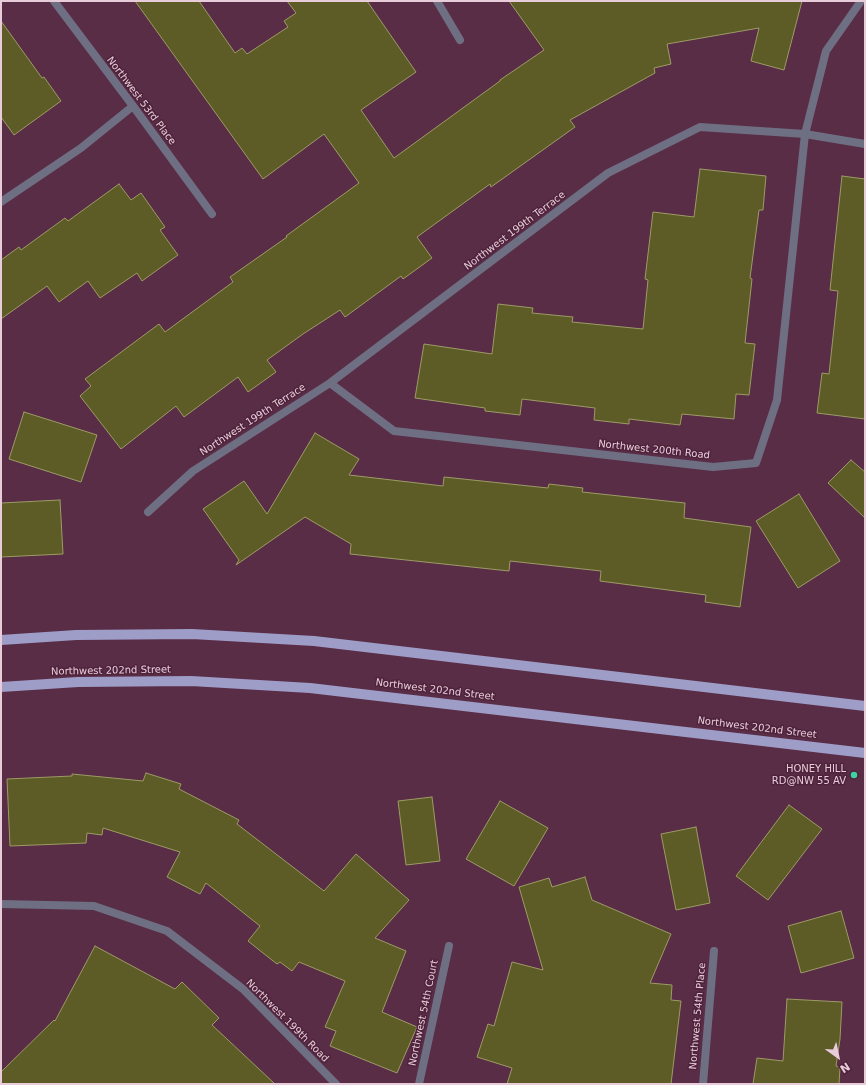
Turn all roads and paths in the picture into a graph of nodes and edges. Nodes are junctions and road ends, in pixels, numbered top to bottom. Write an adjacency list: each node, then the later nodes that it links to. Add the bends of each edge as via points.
1 (54, 1): 5 (street, Northwest 53rd Place)
2 (437, 1): 4 (street)
3 (861, 1): 6 (street, via 826,51)
4 (460, 40)
5 (133, 106): 8 (street, via 81,148); 9 (street, Northwest 53rd Place)
6 (805, 134): 7 (street, Northwest 199th Terrace); 10 (street, Northwest 199th Terrace, via 700,127 608,173); 10 (street, Northwest 200th Road, via 777,400 756,463 713,467 394,431)
7 (865, 144)
8 (1, 202)
9 (212, 214)
10 (330, 383): 11 (street, Northwest 199th Terrace, via 193,471)
11 (148, 512)
12 (1, 640): 14 (main road, via 76,635 192,634 314,641)
13 (1, 687): 15 (main road, Northwest 202nd Street, via 78,682 191,681 310,688)
14 (865, 706)
15 (865, 753)
16 (1, 904): 19 (street, Northwest 199th Road, via 94,906 167,931 243,989)
17 (449, 946): 20 (street, Northwest 54th Court)
18 (714, 950): 21 (street, Northwest 54th Place)
19 (336, 1084)
20 (420, 1084)
21 (703, 1084)

